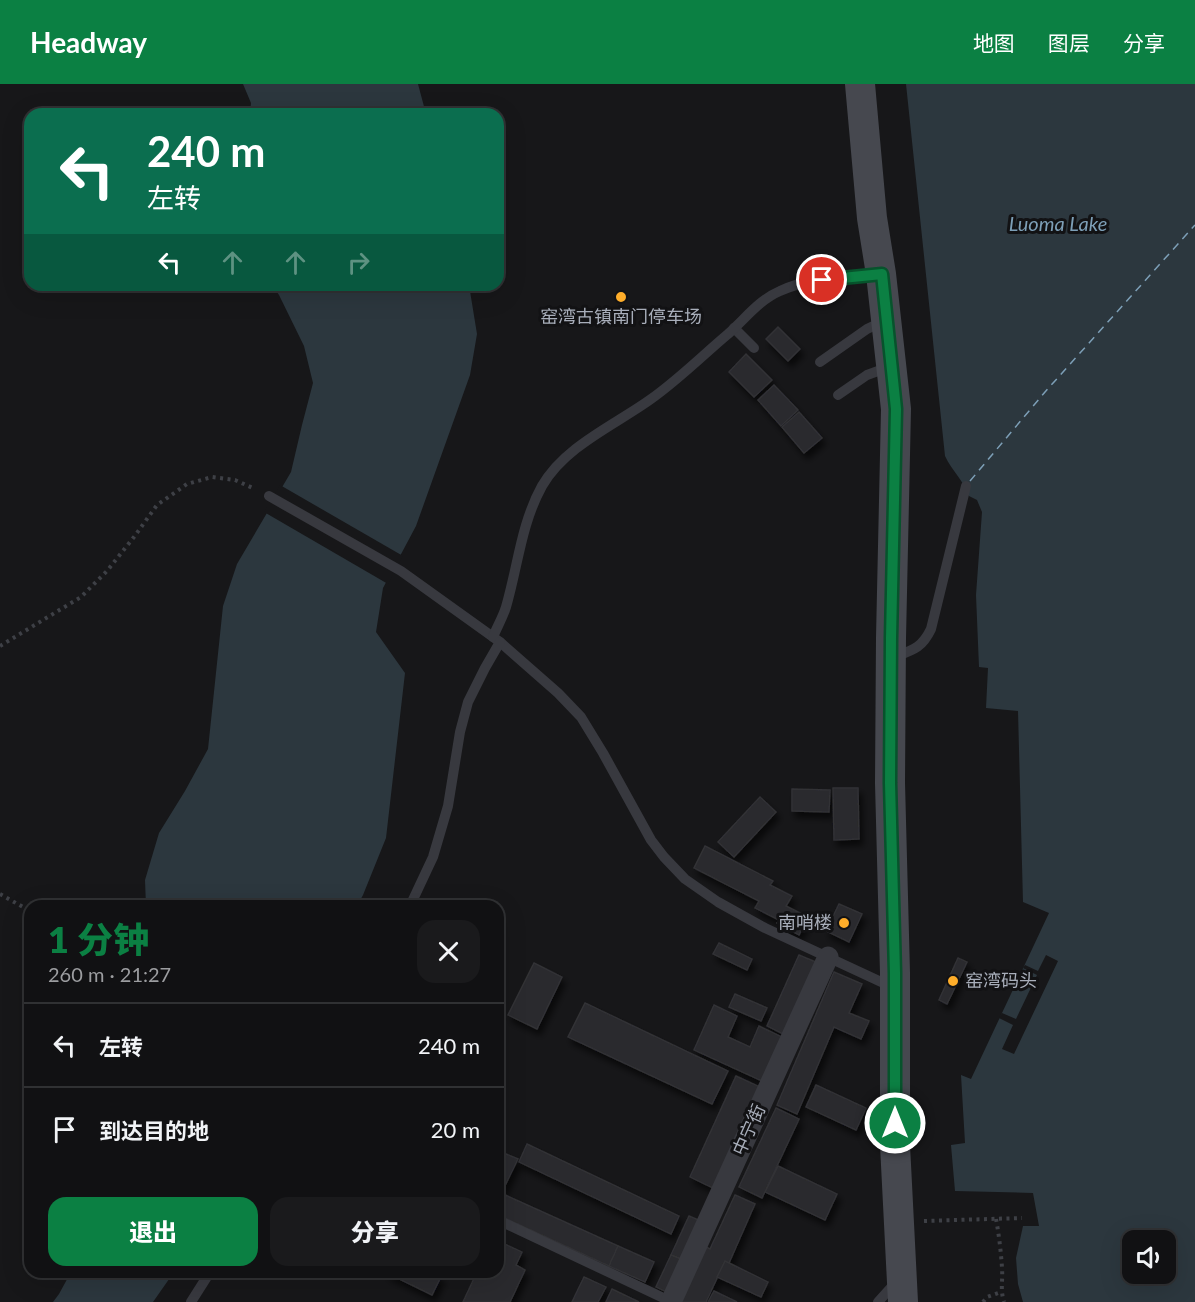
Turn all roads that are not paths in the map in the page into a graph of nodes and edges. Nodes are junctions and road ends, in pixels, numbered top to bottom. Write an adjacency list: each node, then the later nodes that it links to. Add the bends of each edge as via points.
1 (860, 84): 2 (street, via 872,219)
2 (882, 274): 3 (street); 4 (lane, via 792,286 760,303)
3 (887, 319): 6 (lane); 7 (street)
4 (734, 328): 5 (lane); 11 (lane, via 652,398 558,464 531,507)
5 (754, 348)
6 (820, 362)
7 (892, 365): 8 (lane, via 867,375); 12 (street, via 896,409)
8 (838, 395)
9 (966, 486): 12 (lane, via 931,629 916,649)
10 (269, 496): 11 (lane, via 400,571)
11 (497, 639): 13 (lane, via 468,702 445,816 433,857); 14 (lane, via 581,717 651,840 685,879 765,928)
12 (891, 658): 15 (street)
13 (413, 900)
14 (828, 957): 15 (lane); 20 (street, 中宁街)
15 (895, 988): 18 (street, via 895,1145)
16 (504, 1223): 20 (lane)
17 (206, 1278): 19 (lane)
18 (902, 1289): 21 (lane)
19 (191, 1302)
20 (671, 1302)
21 (878, 1302)

